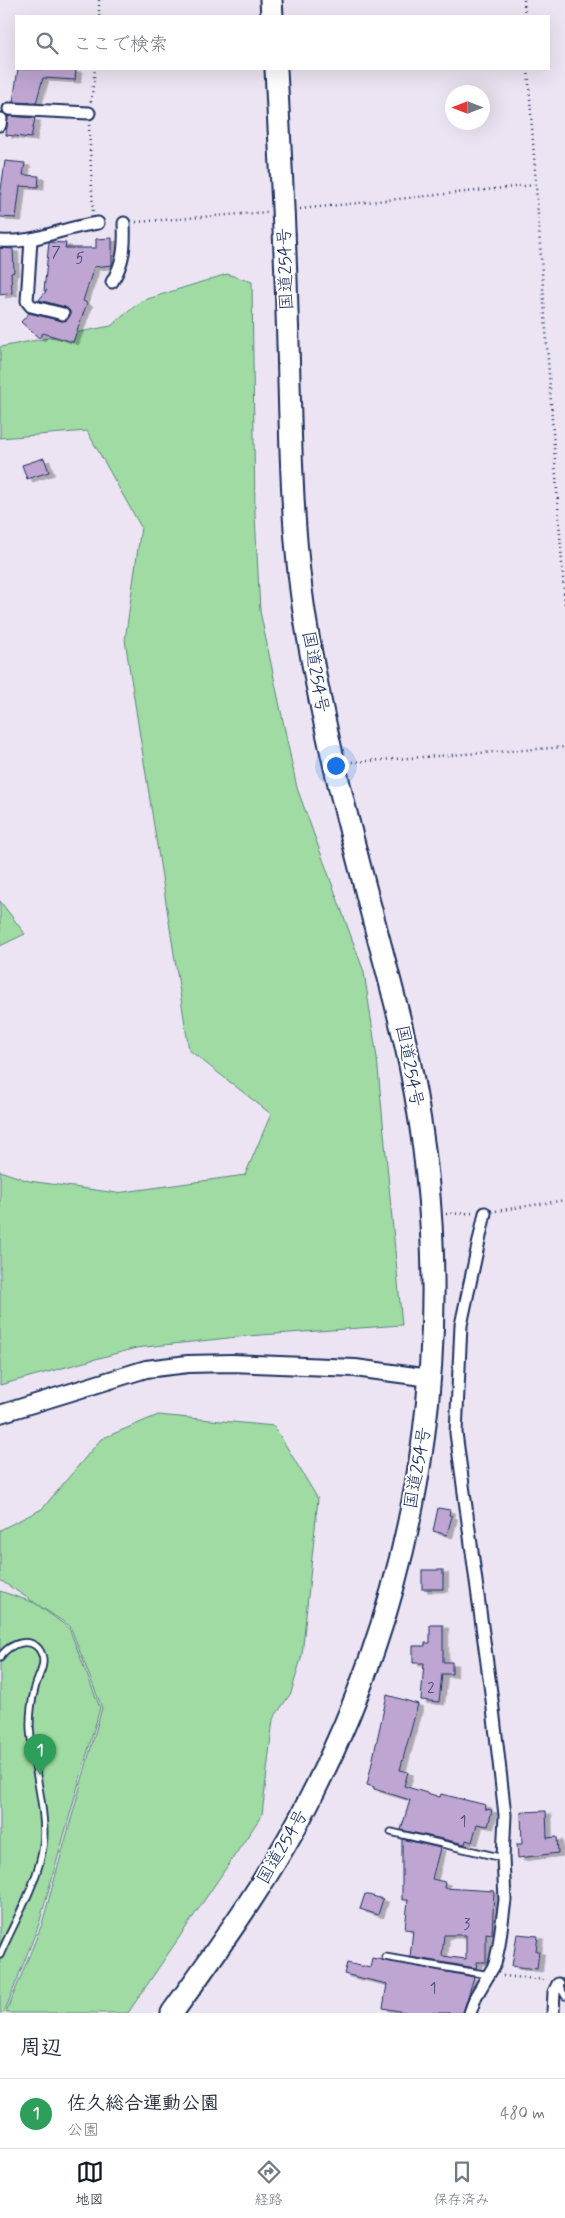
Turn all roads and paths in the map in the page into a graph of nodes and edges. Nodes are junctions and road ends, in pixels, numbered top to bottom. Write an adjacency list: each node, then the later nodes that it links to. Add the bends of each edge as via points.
1 (99, 0): 4 (path)
2 (271, 0): 5 (highway)
3 (524, 0): 6 (path)
4 (99, 15)
5 (272, 15)
6 (525, 15)
7 (95, 70): 11 (path)
8 (276, 70): 13 (highway, 国道254号)
9 (528, 70): 12 (path)
10 (9, 109): 11 (street)
11 (89, 113): 14 (path, via 88,152 93,214)
12 (534, 185): 13 (path); 20 (path)
13 (284, 211): 15 (path); 22 (highway, 国道254号, via 295,528 307,631)
14 (98, 223): 16 (street, via 73,226)
15 (124, 223): 18 (street, via 124,254)
16 (31, 240): 17 (street); 19 (street, via 28,301 31,306)
17 (0, 241)
18 (112, 282)
19 (63, 314)
20 (565, 607)
21 (565, 747): 22 (path)
22 (333, 763): 25 (highway, 国道254号, via 400,1020 422,1132)
23 (565, 1200): 24 (path)
24 (485, 1212): 25 (path); 30 (street, via 461,1325 456,1416 505,1815)
25 (432, 1215): 26 (highway, 国道254号, via 434,1298)
26 (430, 1378): 27 (street, via 355,1368 188,1364 146,1369); 36 (highway, 国道254号, via 420,1466 401,1557 350,1715 314,1791 274,1863)
27 (0, 1414)
28 (0, 1658): 31 (lane, via 3,1651 20,1642 36,1648 42,1655 30,1724 43,1824 43,1845 35,1875)
29 (391, 1832): 30 (lane)
30 (503, 1858): 33 (street, via 503,1917 495,1964)
31 (0, 1955)
32 (385, 1957): 33 (lane)
33 (489, 1975): 34 (path, via 551,1980); 37 (street)
34 (558, 1984): 35 (lane); 38 (street, via 554,1992)
35 (565, 1996)
36 (172, 2013)
37 (470, 2013)
38 (553, 2013)

